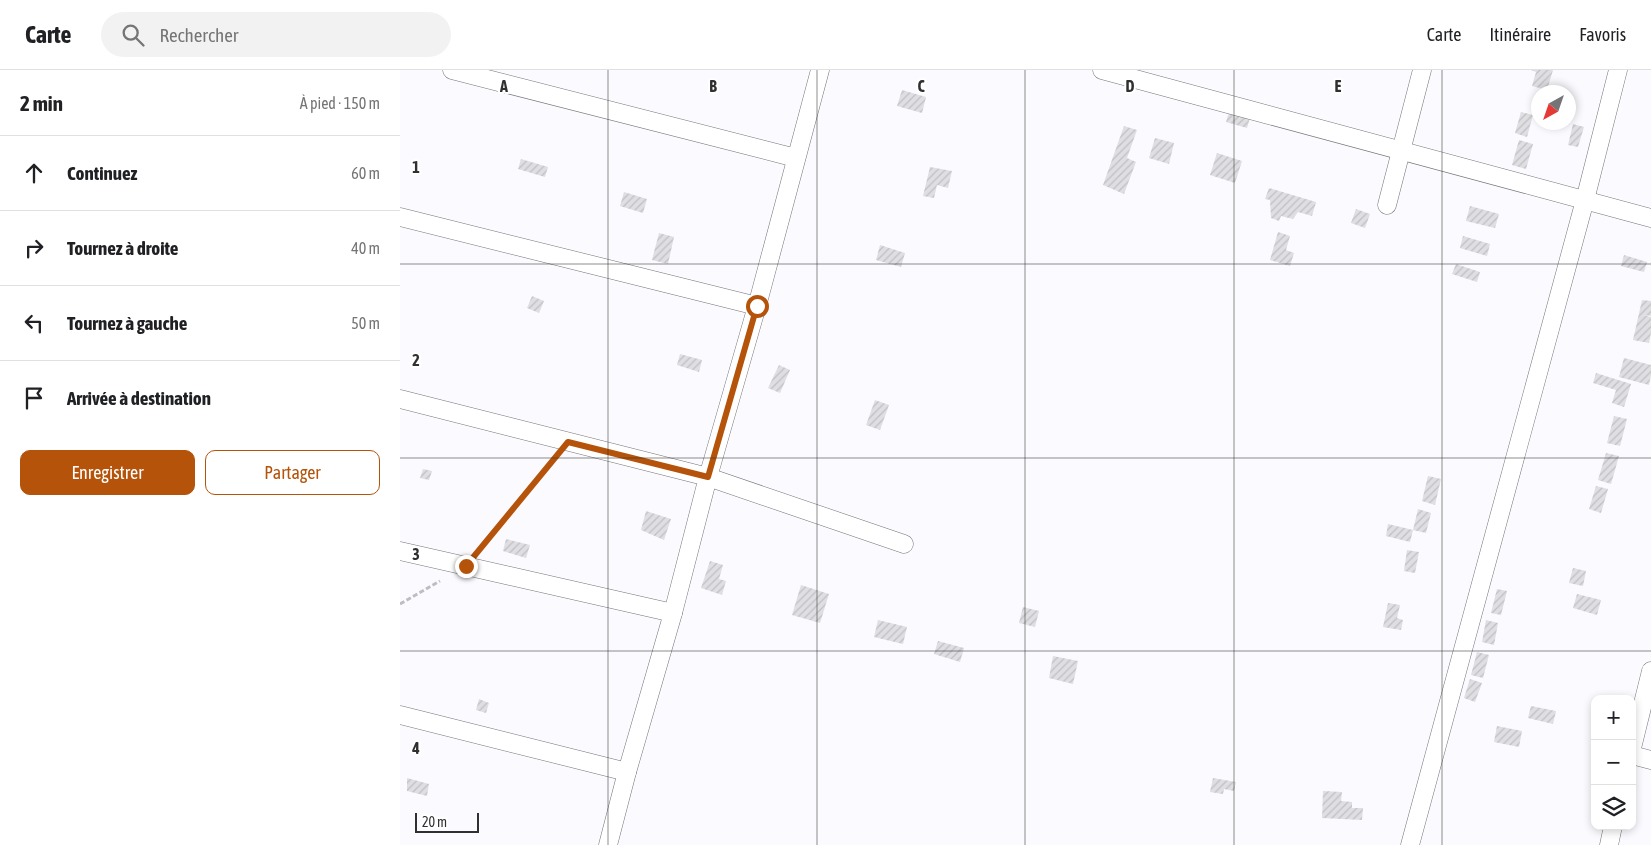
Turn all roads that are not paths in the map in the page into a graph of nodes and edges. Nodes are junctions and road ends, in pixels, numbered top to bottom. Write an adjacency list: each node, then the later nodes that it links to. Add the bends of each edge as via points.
1 (452, 70): 7 (street)
2 (820, 70): 7 (street)
3 (1102, 70): 6 (street)
4 (1422, 70): 6 (street)
5 (1618, 70): 8 (street)
6 (1401, 152): 8 (street); 9 (street)
7 (796, 158): 12 (street)
8 (1585, 200): 11 (street); 26 (street)
9 (1387, 205)
10 (400, 217): 12 (street)
11 (1651, 218)
12 (757, 306): 14 (street)
13 (400, 399): 14 (street)
14 (708, 477): 15 (street); 17 (street)
15 (904, 544)
16 (400, 551): 17 (street)
17 (674, 613): 23 (street)
18 (1651, 671): 20 (street)
19 (400, 715): 23 (street)
20 (1634, 740)
21 (1636, 756): 22 (street)
22 (1651, 760)
23 (627, 772): 25 (street)
24 (1612, 830): 27 (street)
25 (608, 845)
26 (1410, 845)
27 (1609, 845)

